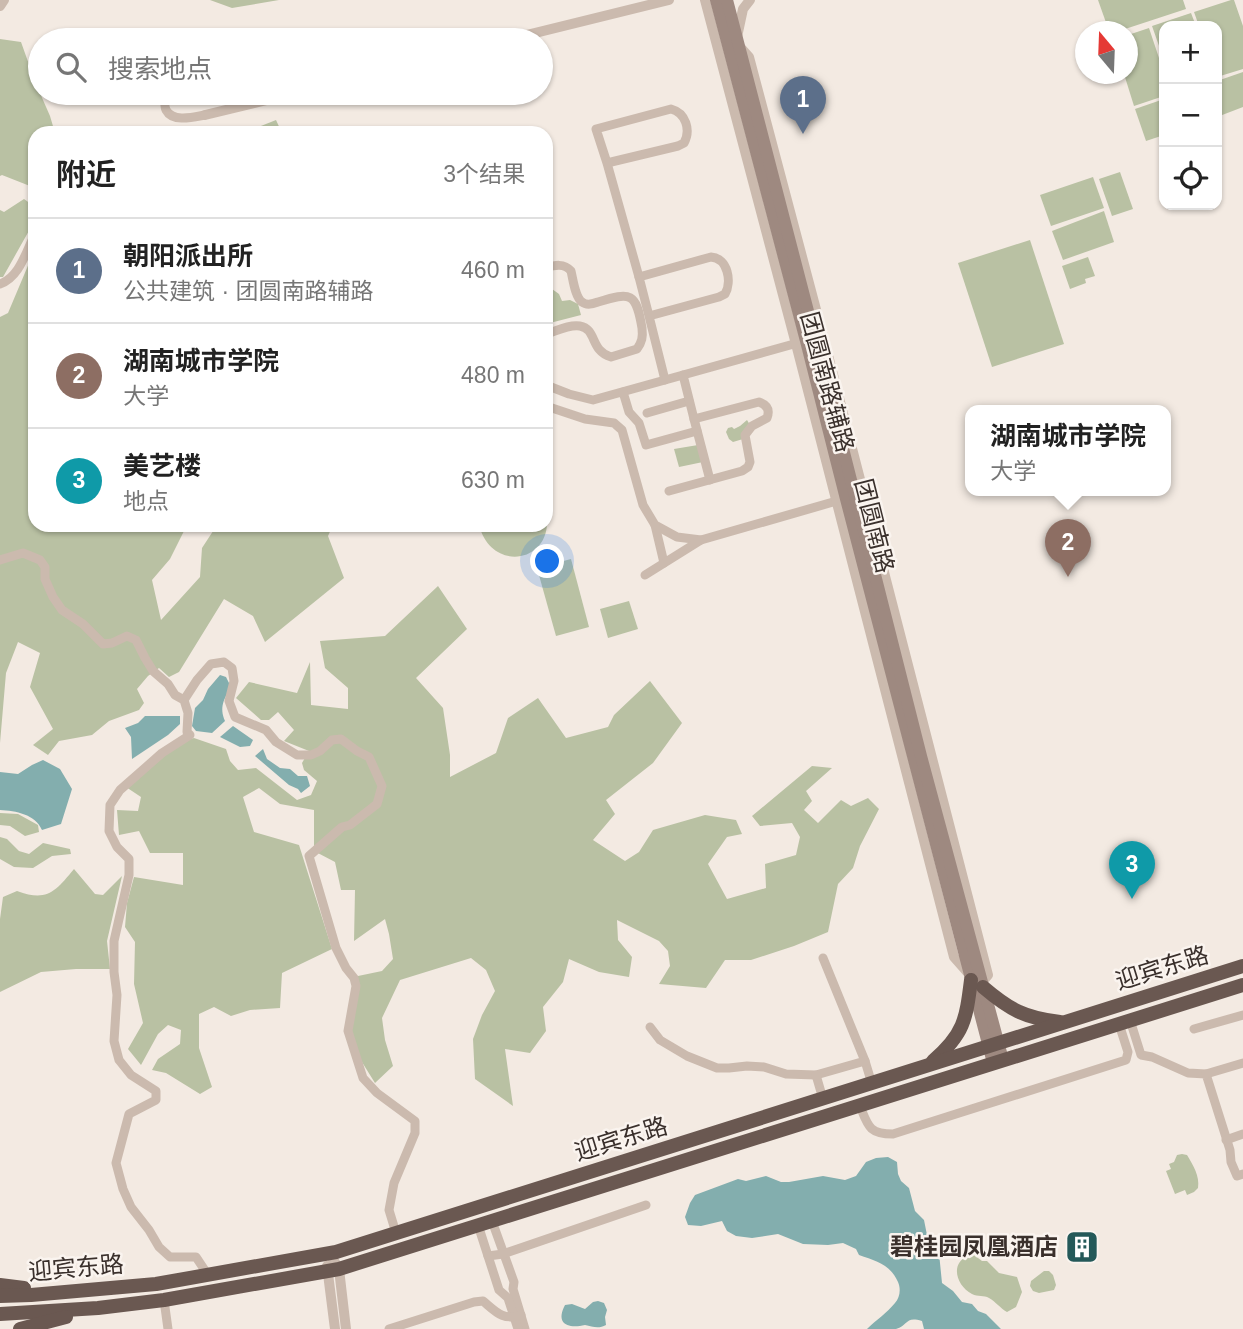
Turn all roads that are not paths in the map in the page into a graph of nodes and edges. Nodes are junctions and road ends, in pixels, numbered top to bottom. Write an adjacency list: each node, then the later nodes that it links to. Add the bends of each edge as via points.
1 (4, 0): 7 (street)
2 (669, 0): 8 (street)
3 (705, 0): 20 (street, 团圆南路辅路)
4 (716, 0): 20 (main road, 团圆南路)
5 (727, 0): 9 (main road, 团圆南路)
6 (750, 0): 9 (street, via 743,9)
7 (0, 6)
8 (553, 29)
9 (737, 42): 41 (main road, 团圆南路)
10 (165, 105): 12 (street, via 171,115 182,119)
11 (246, 105): 12 (street)
12 (205, 115)
13 (607, 163): 13 (street, via 684,143 688,132 683,116 671,109 596,129); 16 (street)
14 (28, 249): 17 (street, via 10,278)
15 (553, 266): 19 (street, via 571,271 584,304 621,295 632,299 642,341 637,349 611,356 600,352 585,328)
16 (639, 277): 18 (street); 18 (street, via 717,257 730,283 719,298)
17 (0, 284)
18 (649, 316): 22 (street)
19 (553, 332)
20 (801, 342): 21 (street); 32 (main road, 团圆南路)
21 (683, 375): 22 (street); 25 (street)
22 (665, 380): 24 (street)
23 (553, 388): 24 (street, via 593,400)
24 (622, 392): 29 (street, via 646,445)
25 (689, 401): 27 (street); 28 (street)
26 (553, 408): 33 (street, via 614,423 622,430 642,505)
27 (647, 413)
28 (694, 419): 29 (street); 30 (street, via 759,401 768,408 767,418 745,435 748,467)
29 (697, 432): 30 (street)
30 (710, 480): 31 (street)
31 (669, 491)
32 (841, 500): 34 (street); 41 (main road, 团圆南路)
33 (655, 525): 34 (street, via 677,537); 36 (street)
34 (701, 540): 36 (street)
35 (0, 559): 38 (street, via 23,553 40,560 62,610 103,644 127,636 136,640 153,671)
36 (664, 563): 37 (street)
37 (646, 575)
38 (184, 700): 63 (street, via 211,664 224,662 232,668 229,701 235,718 266,730 297,755 311,755 341,739 369,757 382,786 377,804 309,856 336,948 356,986 348,1031 363,1078 415,1121 389,1210); 68 (street, via 190,735 162,753 110,804 109,831 129,859 130,875 114,941 114,1041 119,1060 156,1091 156,1100 129,1114 116,1163 131,1207 159,1247 170,1256 196,1257)
39 (823, 958): 49 (street)
40 (1243, 966): 44 (highway, 迎宾东路)
41 (976, 981): 44 (highway, via 1016,1012); 48 (main road, 团圆南路); 52 (highway, via 961,1030)
42 (1243, 985): 45 (highway, 迎宾东路)
43 (1243, 1015): 47 (street)
44 (1065, 1022): 48 (highway, 迎宾东路)
45 (1125, 1022): 50 (highway, 迎宾东路); 53 (street, via 1141,1055 1188,1073); 57 (street, via 1126,1060 1098,1070 893,1134 879,1134 868,1125)
46 (650, 1027): 54 (street, via 660,1040 716,1068 764,1067)
47 (1194, 1029)
48 (993, 1045): 50 (main road, 团圆南路); 52 (highway, 迎宾东路)
49 (865, 1061): 54 (street); 55 (street)
50 (998, 1061): 57 (highway, 迎宾东路)
51 (1243, 1063): 53 (street)
52 (926, 1066): 55 (highway, 迎宾东路)
53 (1206, 1074): 59 (street)
54 (816, 1076): 56 (street)
55 (872, 1084): 56 (highway, 迎宾东路)
56 (823, 1099): 63 (highway, 迎宾东路)
57 (860, 1105): 62 (highway, 迎宾东路)
58 (1243, 1134): 59 (street)
59 (1226, 1140): 60 (street, via 1237,1176)
60 (1243, 1174)
61 (646, 1205): 65 (street)
62 (485, 1223): 65 (street); 66 (street); 67 (highway, 迎宾东路)
63 (396, 1233): 64 (highway, 迎宾东路)
64 (329, 1253): 67 (street); 68 (highway, 迎宾东路)
65 (502, 1254): 66 (street); 75 (street)
66 (489, 1260): 75 (street, via 498,1269)
67 (333, 1270): 72 (highway, 迎宾东路); 78 (street); 79 (street)
68 (208, 1275): 70 (highway, 迎宾东路)
69 (0, 1285): 70 (highway)
70 (71, 1292): 71 (highway, 迎宾东路)
71 (0, 1296)
72 (164, 1300): 73 (highway, 迎宾东路); 77 (street)
73 (98, 1308): 74 (highway, 迎宾东路); 76 (highway)
74 (0, 1314)
75 (518, 1316): 80 (street, via 498,1315 484,1301 474,1302); 81 (street); 82 (street)
76 (20, 1329)
77 (168, 1329)
78 (335, 1329)
79 (346, 1329)
80 (389, 1329)
81 (518, 1329)
82 (525, 1329)

